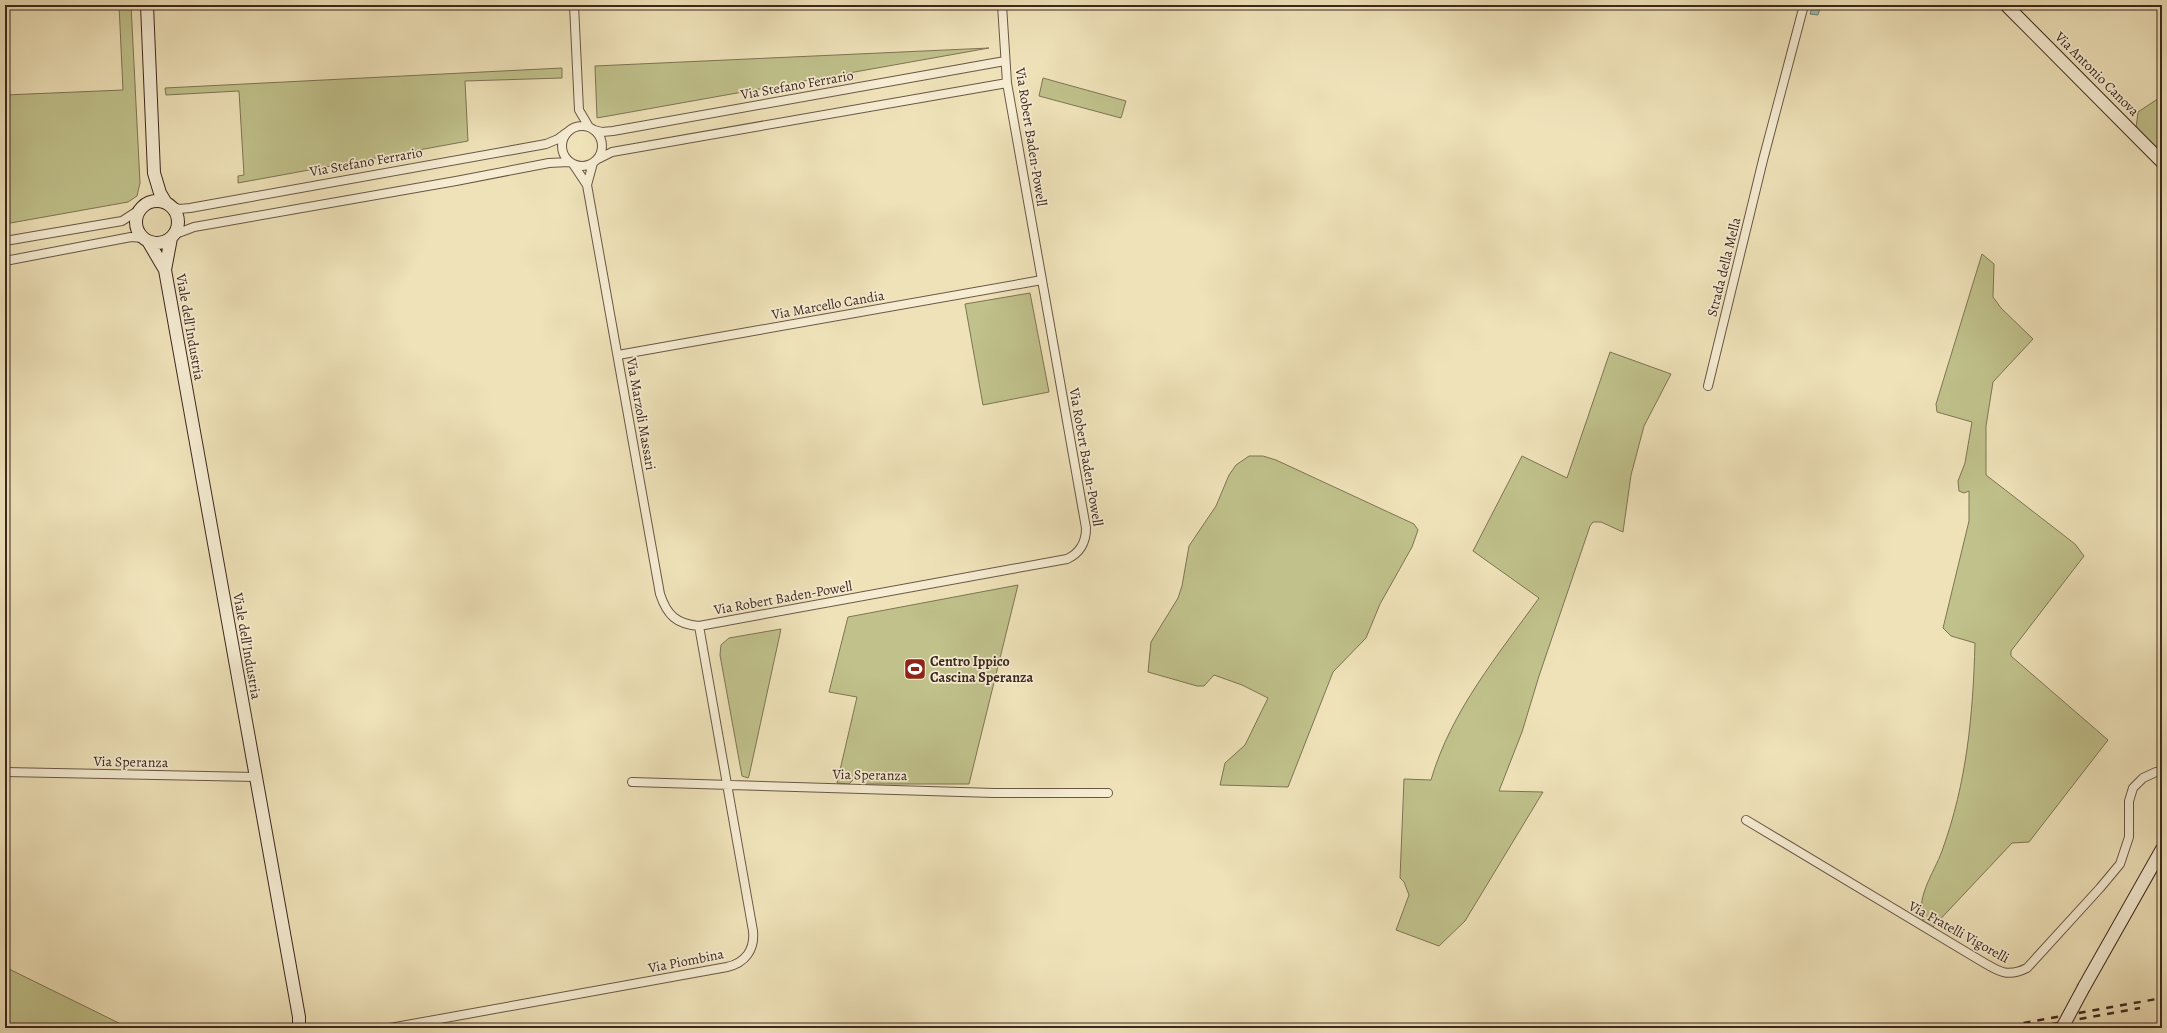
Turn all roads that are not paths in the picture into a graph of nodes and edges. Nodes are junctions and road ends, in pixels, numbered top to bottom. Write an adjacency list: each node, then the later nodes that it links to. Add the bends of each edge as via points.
1 (147, 5): 14 (street)
2 (574, 5): 8 (street)
3 (1002, 5): 6 (street, Via Robert Baden-Powell)
4 (1804, 5): 25 (street, Strada della Mella)
5 (2008, 6): 12 (street, Via Antonio Canova)
6 (1005, 61): 7 (street, Via Robert Baden-Powell); 9 (street, Via Stefano Ferrario, via 613,132)
7 (1007, 83): 11 (street, via 612,152); 23 (street, Via Robert Baden-Powell)
8 (579, 110): 9 (street); 10 (street)
9 (592, 129): 10 (street, via 576,126); 11 (street, via 599,135 602,147)
10 (568, 131): 13 (street, via 562,139 562,152); 16 (street, Via Stefano Ferrario, via 546,144 190,208 176,208)
11 (596, 161): 13 (street, via 581,166); 15 (street, Via Marzoli Massari)
12 (2162, 162)
13 (571, 163): 15 (street, Via Marzoli Massari); 18 (street, via 548,163 194,226)
14 (154, 173): 16 (street, via 160,193); 17 (street, via 150,193)
15 (587, 185): 24 (street, Via Marzoli Massari)
16 (168, 204): 17 (street, via 156,201); 18 (street, via 174,210 178,222)
17 (141, 208): 19 (street, via 137,216 137,228); 20 (street, via 122,220)
18 (172, 236): 19 (street, via 160,243); 22 (street)
19 (145, 239): 21 (street, via 131,237); 22 (street)
20 (5, 241)
21 (5, 261)
22 (165, 270): 29 (street, Viale dell'Industria)
23 (1042, 280): 24 (street, Via Marcello Candia); 26 (street, Via Robert Baden-Powell, via 1086,528 1085,540 1076,553 1068,559 1055,562)
24 (618, 355): 26 (street, Via Marzoli Massari, via 660,594 669,614 676,620 683,624)
25 (1708, 386)
26 (699, 626): 31 (street, Via Piombina)
27 (5, 772): 29 (street, Via Speranza)
28 (2162, 772): 33 (street, Via Fratelli Vigorelli, via 2143,778 2133,788 2129,801 2129,837 2120,864 2027,968 2018,973 2008,974 1981,961)
29 (256, 777): 35 (street, Viale dell'Industria)
30 (632, 782): 31 (street, Via Speranza)
31 (727, 786): 32 (street, Via Speranza, via 994,793); 36 (street, Via Piombina, via 754,938 751,950 741,962 727,967)
32 (1108, 793)
33 (1746, 820)
34 (2162, 849): 37 (street, bridge)
35 (299, 1028)
36 (390, 1028)
37 (2062, 1028)

